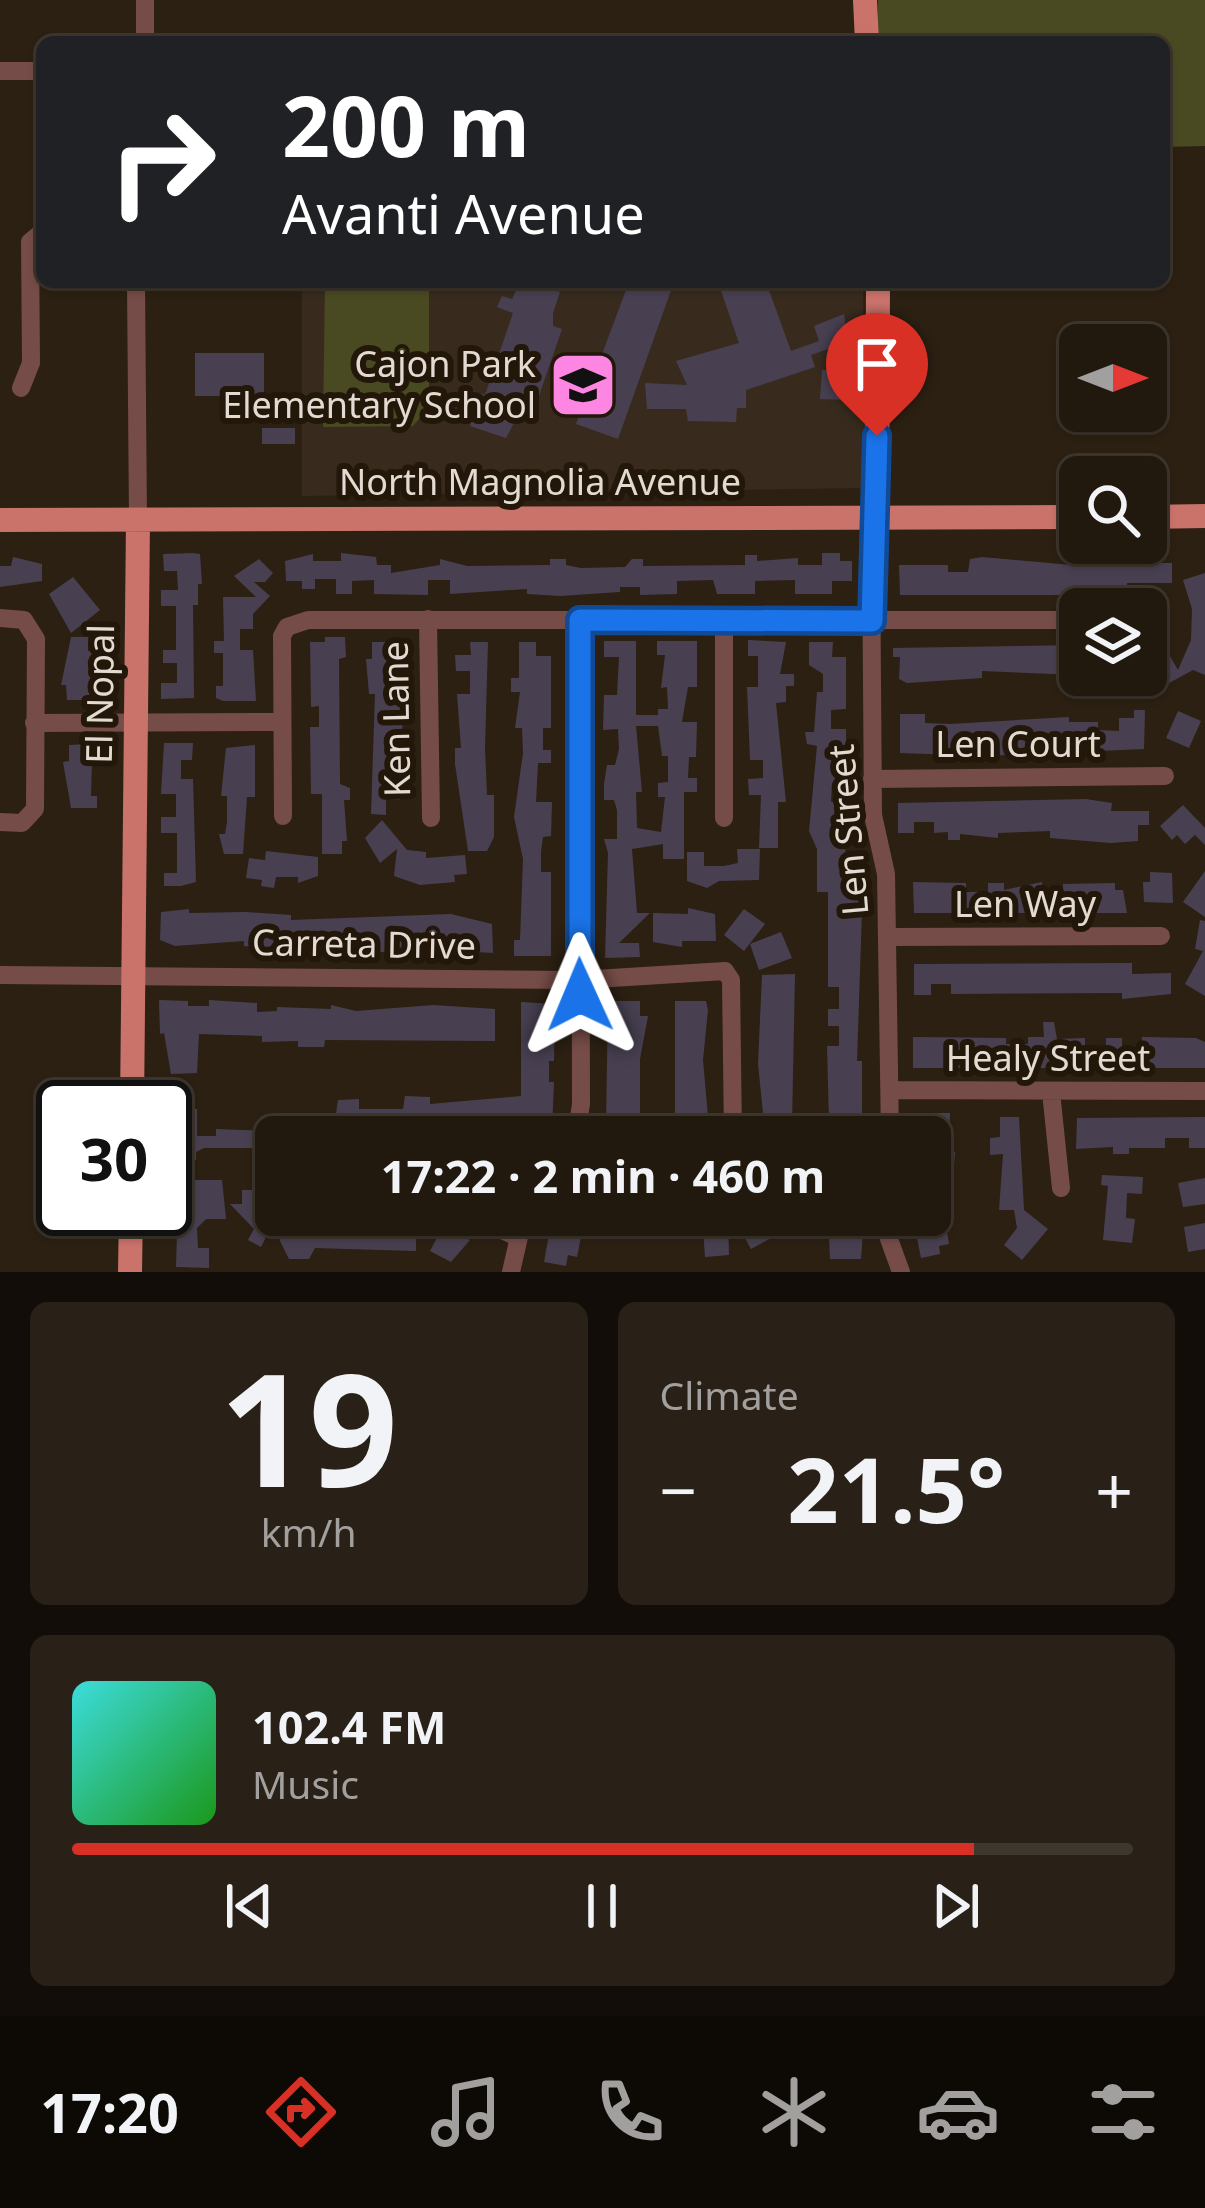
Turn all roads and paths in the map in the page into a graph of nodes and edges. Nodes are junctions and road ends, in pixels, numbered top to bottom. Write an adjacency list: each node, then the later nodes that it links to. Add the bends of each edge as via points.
1 (145, 0): 3 (street)
2 (865, 0): 4 (main road)
3 (145, 36)
4 (867, 36)
5 (0, 71): 6 (street)
6 (36, 71)
7 (36, 237): 10 (street, via 31,363)
8 (136, 288): 16 (street, El Nopal)
9 (878, 288): 13 (main road)
10 (21, 388)
11 (1205, 516): 12 (main road)
12 (1167, 517)
13 (877, 518): 14 (main road, North Magnolia Avenue); 16 (main road, North Magnolia Avenue); 22 (street, Len Street)
14 (1059, 518)
15 (0, 520): 16 (main road, North Magnolia Avenue)
16 (138, 520): 25 (main road, El Nopal)
17 (0, 618): 24 (street, via 24,620 35,633)
18 (428, 620): 19 (street); 23 (street, via 287,627); 29 (street, Ken Lane)
19 (580, 620): 20 (street); 36 (street)
20 (724, 620): 22 (street); 30 (street)
21 (1059, 620): 22 (street)
22 (872, 621): 27 (street, Len Street)
23 (281, 722): 25 (street); 28 (street)
24 (34, 723): 25 (street); 31 (street, via 35,809 22,823)
25 (136, 723): 35 (main road, El Nopal)
26 (1165, 776): 27 (street, Len Court)
27 (872, 778): 33 (street, Len Street)
28 (283, 816)
29 (431, 818)
30 (724, 818)
31 (0, 822)
32 (1161, 936): 33 (street, Len Way)
33 (889, 937): 38 (street, Len Street)
34 (0, 975): 35 (street, Carreta Drive)
35 (134, 975): 36 (street, Carreta Drive); 37 (main road, El Nopal)
36 (579, 980): 41 (street); 42 (street, Carreta Drive, via 724,971 731,980)
37 (132, 1080)
38 (890, 1090): 40 (street, Healy Street); 43 (street, Len Street)
39 (1205, 1091): 40 (street, Healy Street)
40 (1051, 1092): 44 (street)
41 (579, 1116)
42 (733, 1116)
43 (890, 1116)
44 (1060, 1187)
45 (131, 1236): 48 (main road)
46 (515, 1236): 49 (street)
47 (889, 1236): 50 (street)
48 (130, 1272)
49 (511, 1272)
50 (901, 1272)

